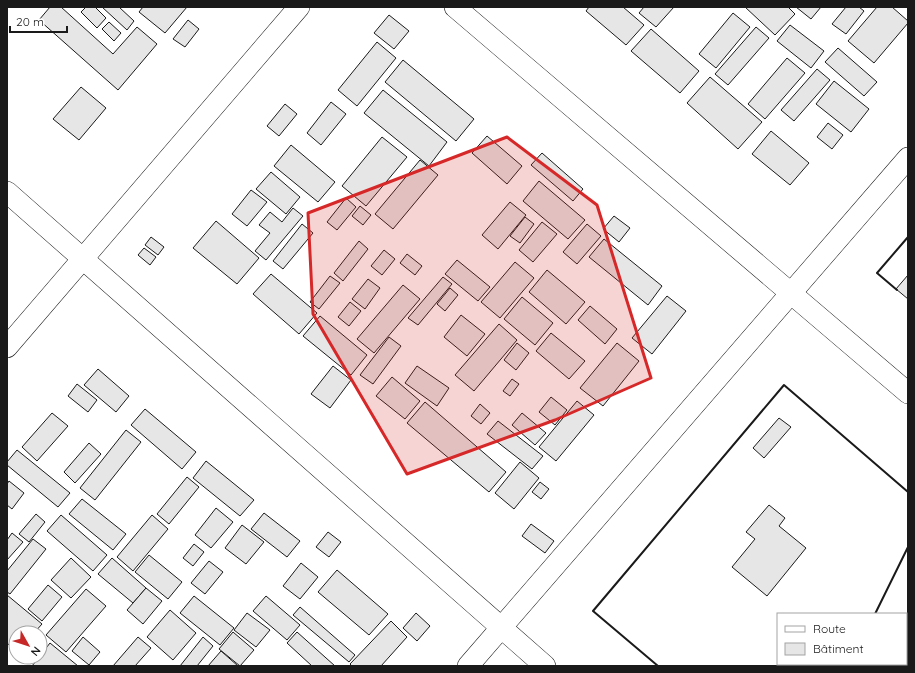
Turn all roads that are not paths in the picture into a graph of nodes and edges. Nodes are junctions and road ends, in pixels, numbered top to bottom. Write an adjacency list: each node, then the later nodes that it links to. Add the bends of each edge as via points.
1 (299, 7): 5 (street)
2 (455, 7): 6 (street)
3 (908, 158): 6 (street)
4 (7, 192): 5 (street)
5 (83, 259): 7 (street); 9 (street)
6 (791, 293): 8 (street); 9 (street)
7 (7, 347)
8 (908, 393)
9 (502, 627): 10 (street); 11 (street)
10 (468, 666)
11 (546, 666)

